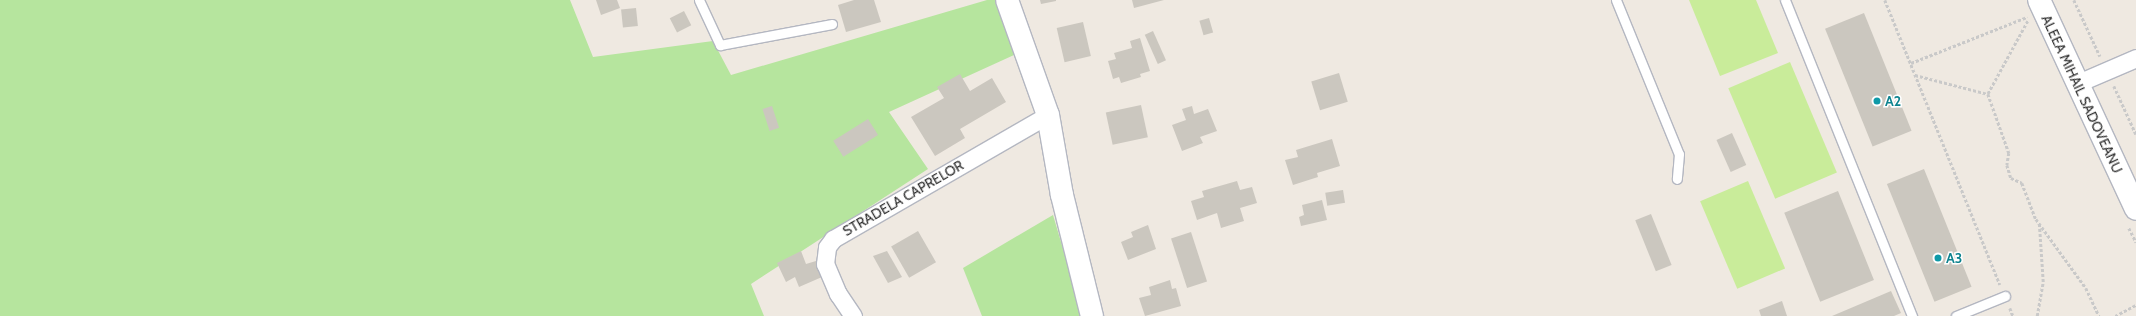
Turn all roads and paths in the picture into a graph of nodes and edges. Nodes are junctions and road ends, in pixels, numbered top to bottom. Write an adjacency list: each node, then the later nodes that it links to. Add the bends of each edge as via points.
1 (699, 0): 7 (lane, via 720,45)
2 (1007, 0): 13 (street)
3 (1616, 0): 14 (lane, via 1679,154)
4 (1785, 0): 21 (lane)
5 (1885, 0): 9 (path)
6 (2038, 0): 11 (street, ALEEA MIHAIL SADOVEANU)
7 (832, 24)
8 (2136, 58): 11 (street)
9 (1911, 63): 10 (path); 12 (path, via 2031,16)
10 (1915, 75): 12 (path); 17 (path)
11 (2078, 83): 15 (street, ALEEA MIHAIL SADOVEANU)
12 (1988, 94): 16 (path, via 2009,153 2007,165 2011,178 2022,183)
13 (1048, 115): 19 (street, STRADELA CAPRELOR, via 833,239 827,247 825,264 838,294); 20 (street, via 1062,195)
14 (1677, 179)
15 (2136, 209)
16 (2039, 222): 24 (path, via 2042,282); 25 (path, via 2086,288)
17 (2005, 296): 22 (lane); 23 (path)
18 (2136, 305): 26 (path)
19 (853, 316)
20 (1092, 316)
21 (1912, 316)
22 (1956, 316)
23 (2013, 316)
24 (2038, 316)
25 (2099, 316)
26 (2115, 316)

